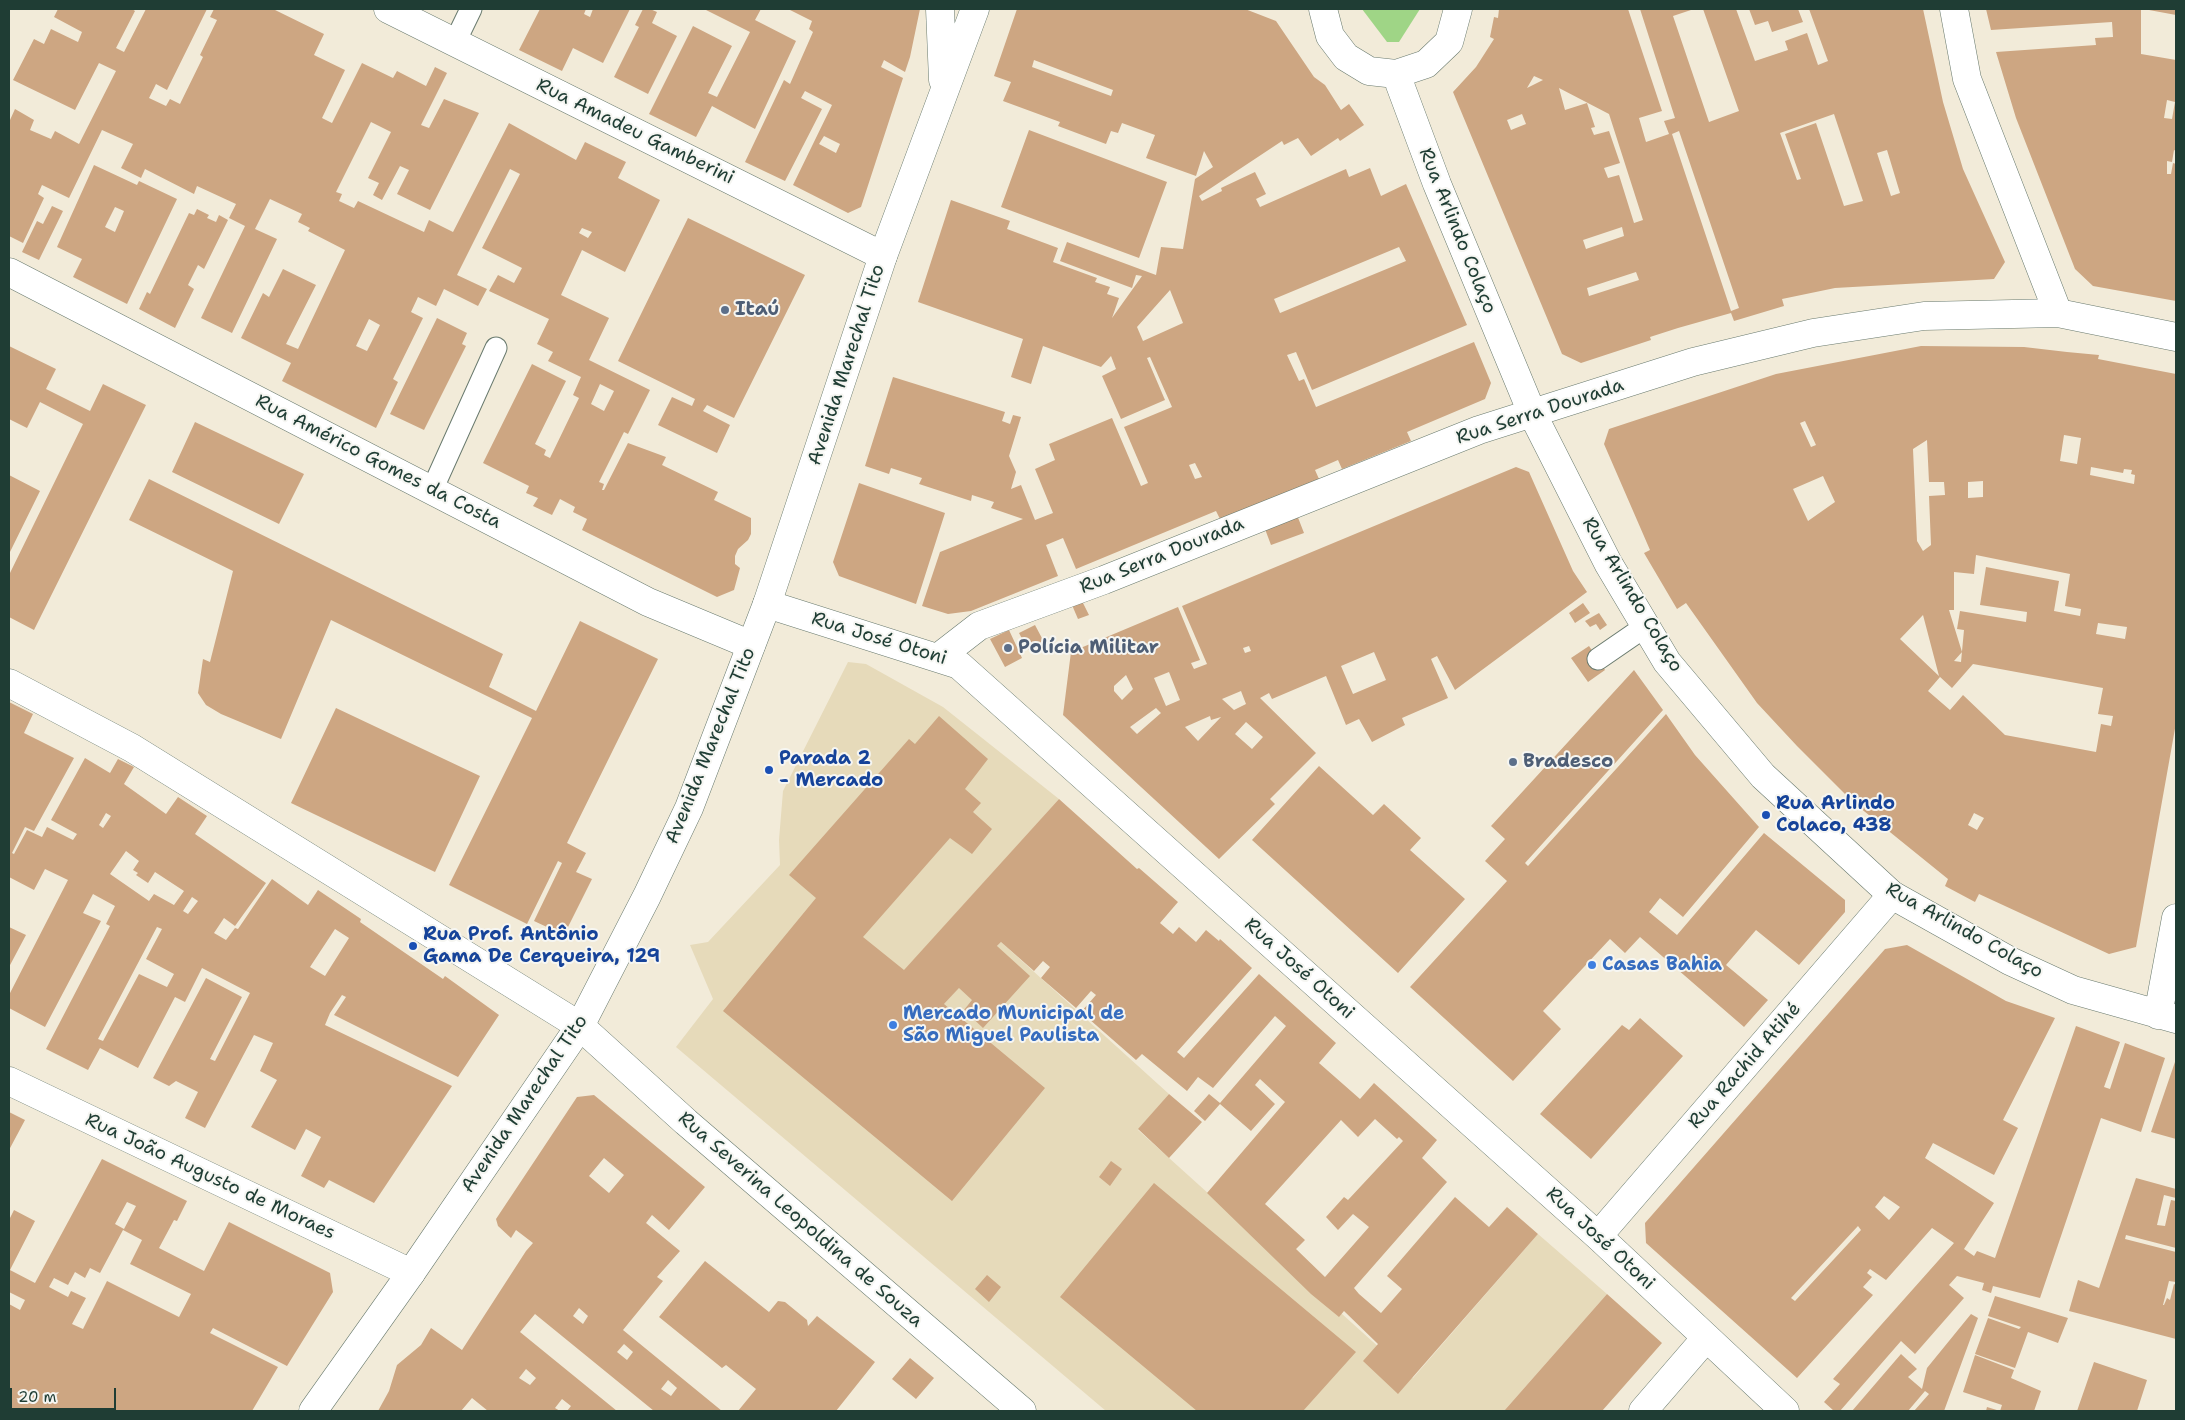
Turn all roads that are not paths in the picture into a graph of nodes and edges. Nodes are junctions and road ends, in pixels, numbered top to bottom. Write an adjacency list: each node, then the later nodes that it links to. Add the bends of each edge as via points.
1 (388, 9): 8 (street, Rua Amadeu Gamberini)
2 (471, 9): 8 (lane)
3 (940, 9): 10 (street, Avenida Marechal Tito)
4 (974, 9): 10 (street)
5 (1323, 9): 9 (street, via 1330,36 1346,57 1369,71)
6 (1458, 9): 9 (street, via 1449,42 1426,64)
7 (1954, 9): 13 (street, via 1967,79)
8 (455, 42): 11 (street, Rua Amadeu Gamberini)
9 (1396, 74): 16 (street, Rua Arlindo Colaço, via 1437,184)
10 (944, 93): 11 (street, Avenida Marechal Tito)
11 (883, 256): 18 (street, Avenida Marechal Tito)
12 (9, 272): 17 (street, Rua Américo Gomes da Costa)
13 (2058, 313): 14 (street, Rua Serra Dourada); 16 (street, Rua Serra Dourada, via 1924,316 1813,333 1693,362)
14 (2176, 337)
15 (496, 348): 17 (lane)
16 (1532, 413): 19 (street, Rua Arlindo Colaço, via 1608,563); 21 (street, Rua Serra Dourada, via 1479,430 1104,580 979,626)
17 (432, 490): 20 (street, Rua Américo Gomes da Costa, via 648,602)
18 (768, 604): 20 (street, Avenida Marechal Tito); 21 (street, Rua José Otoni)
19 (1646, 626): 22 (lane); 24 (street, Rua Arlindo Colaço, via 1667,662 1763,776)
20 (751, 644): 27 (street, Avenida Marechal Tito, via 690,808)
21 (939, 657): 29 (street, Rua José Otoni, via 959,664)
22 (1598, 659)
23 (9, 684): 27 (street, Rua Severina Leopoldina de Souza, via 132,748)
24 (1892, 895): 26 (street, Rua Arlindo Colaço, via 2010,961 2064,986); 29 (street, Rua Rachid Atihé)
25 (2176, 918): 26 (street)
26 (2167, 1017)
27 (580, 1026): 30 (street, Avenida Marechal Tito); 33 (street, Rua Severina Leopoldina de Souza, via 686,1122)
28 (9, 1081): 30 (street, Rua João Augusto de Moraes)
29 (1598, 1236): 31 (street, Rua José Otoni)
30 (411, 1273): 32 (street, Avenida Marechal Tito)
31 (1706, 1338): 34 (street); 35 (street, Rua José Otoni)
32 (313, 1411)
33 (1022, 1411)
34 (1643, 1411)
35 (1785, 1411)

